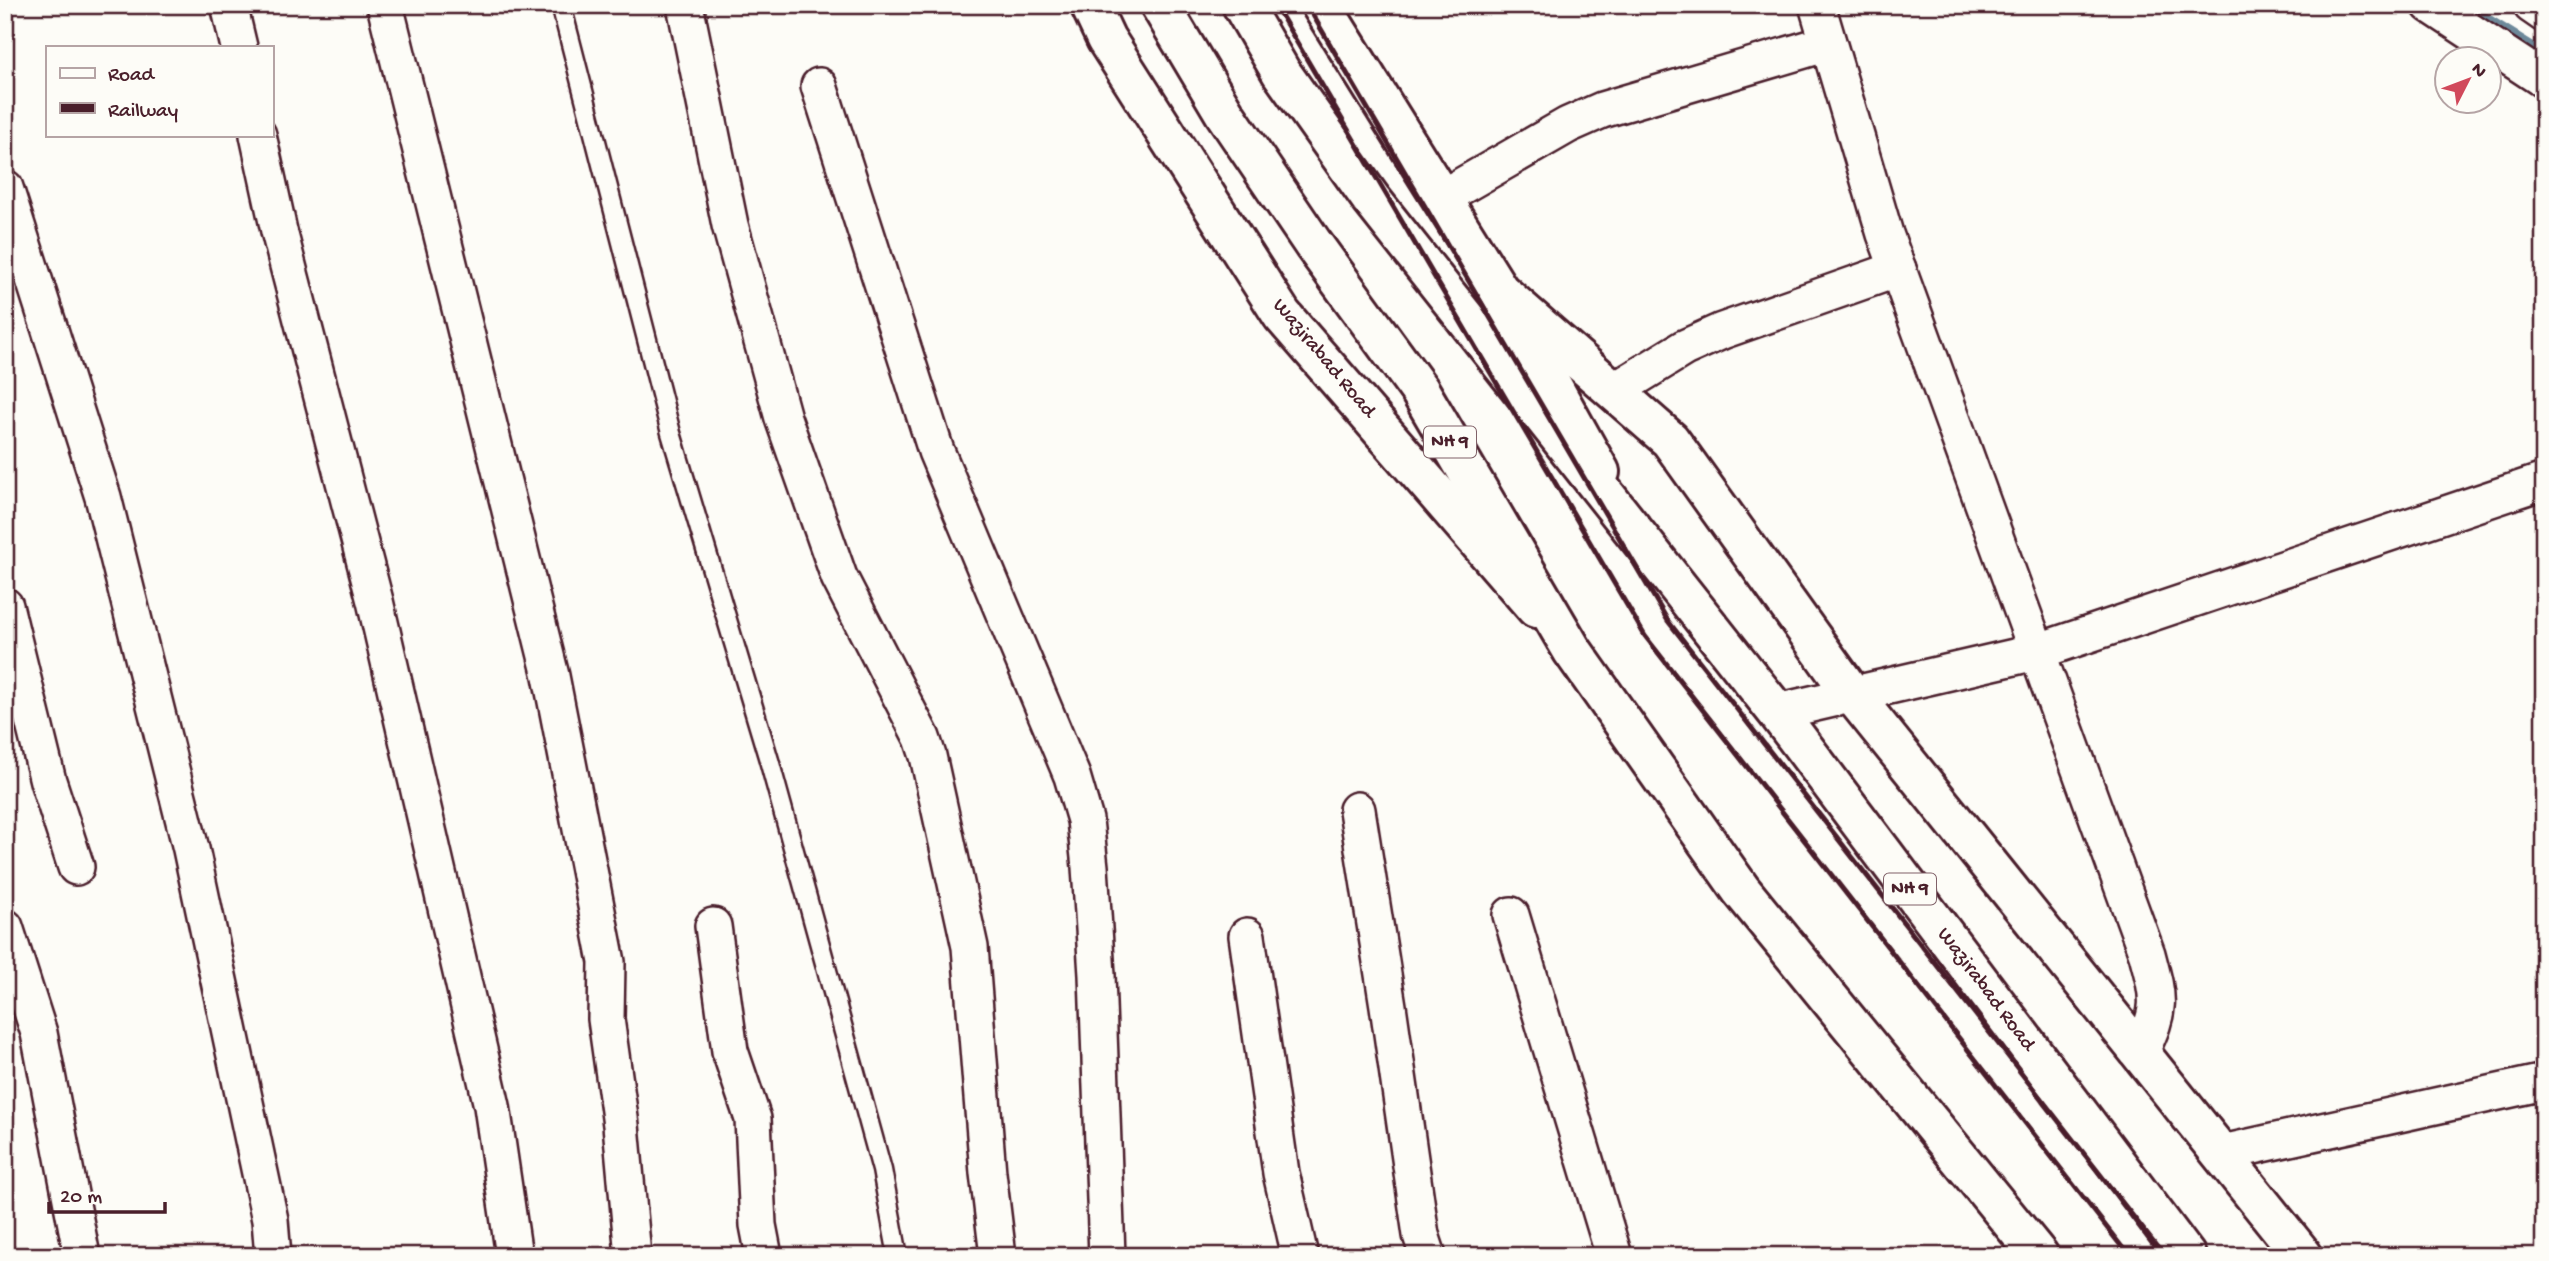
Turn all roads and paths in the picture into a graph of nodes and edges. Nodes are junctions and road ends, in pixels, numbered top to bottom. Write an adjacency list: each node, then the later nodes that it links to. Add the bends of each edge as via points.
1 (229, 5): 14 (street)
2 (385, 5): 42 (street, via 551,676 605,949 606,1019)
3 (561, 5): 44 (lane, via 671,433 769,760 882,1170)
4 (685, 5): 45 (street, via 730,225 783,418 839,578 928,756 970,947)
5 (1090, 5): 26 (main road, Wazirabad Road, via 1106,39 1282,315)
6 (1160, 5): 26 (main road, Wazirabad Road / NH 9, via 1225,114 1420,391)
7 (1242, 5): 24 (main road, Wazirabad Road / NH 9, via 1281,72 1371,199)
8 (1321, 5): 19 (main road, Wazirabad Road)
9 (1817, 5): 13 (street)
10 (2430, 5): 15 (street)
11 (2531, 5): 12 (street)
12 (2544, 14)
13 (1828, 43): 19 (street, via 1602,110); 20 (street)
14 (239, 46)
15 (2544, 80)
16 (819, 86): 46 (street, via 936,451 1072,776 1086,820 1097,975)
17 (258, 136): 41 (street, via 375,601 492,1106)
18 (5, 188): 40 (street, via 110,524 191,849)
19 (1441, 198): 21 (main road, Wazirabad Road)
20 (1898, 269): 22 (street, via 1722,331 1684,348); 27 (street)
21 (1500, 292): 22 (main road); 24 (main road, Wazirabad Road)
22 (1614, 391): 28 (main road, via 1670,440)
23 (2544, 481): 27 (street)
24 (1630, 525): 29 (main road, Wazirabad Road / NH 9)
25 (5, 606): 31 (street, via 48,781)
26 (1572, 650): 50 (main road, Wazirabad Road / NH 9, via 1741,890)
27 (2036, 652): 28 (street); 36 (street, via 2153,975 2158,1009)
28 (1852, 694): 29 (street); 36 (main road)
29 (1777, 712): 51 (main road, Wazirabad Road / NH 9)
30 (1357, 810): 48 (street, via 1421,1236)
31 (76, 867)
32 (1511, 915): 49 (street)
33 (713, 926): 43 (street, via 730,1051 752,1119)
34 (5, 928): 39 (street, via 39,1033)
35 (1247, 936): 47 (street, via 1281,1174)
36 (2141, 1051): 38 (main road)
37 (2544, 1082): 38 (street)
38 (2222, 1153): 52 (main road)
39 (82, 1256)
40 (274, 1256)
41 (514, 1256)
42 (632, 1256)
43 (764, 1256)
44 (898, 1256)
45 (998, 1256)
46 (1107, 1256)
47 (1300, 1256)
48 (1428, 1256)
49 (1614, 1256)
50 (2039, 1256)
51 (2186, 1256)
52 (2303, 1256)

